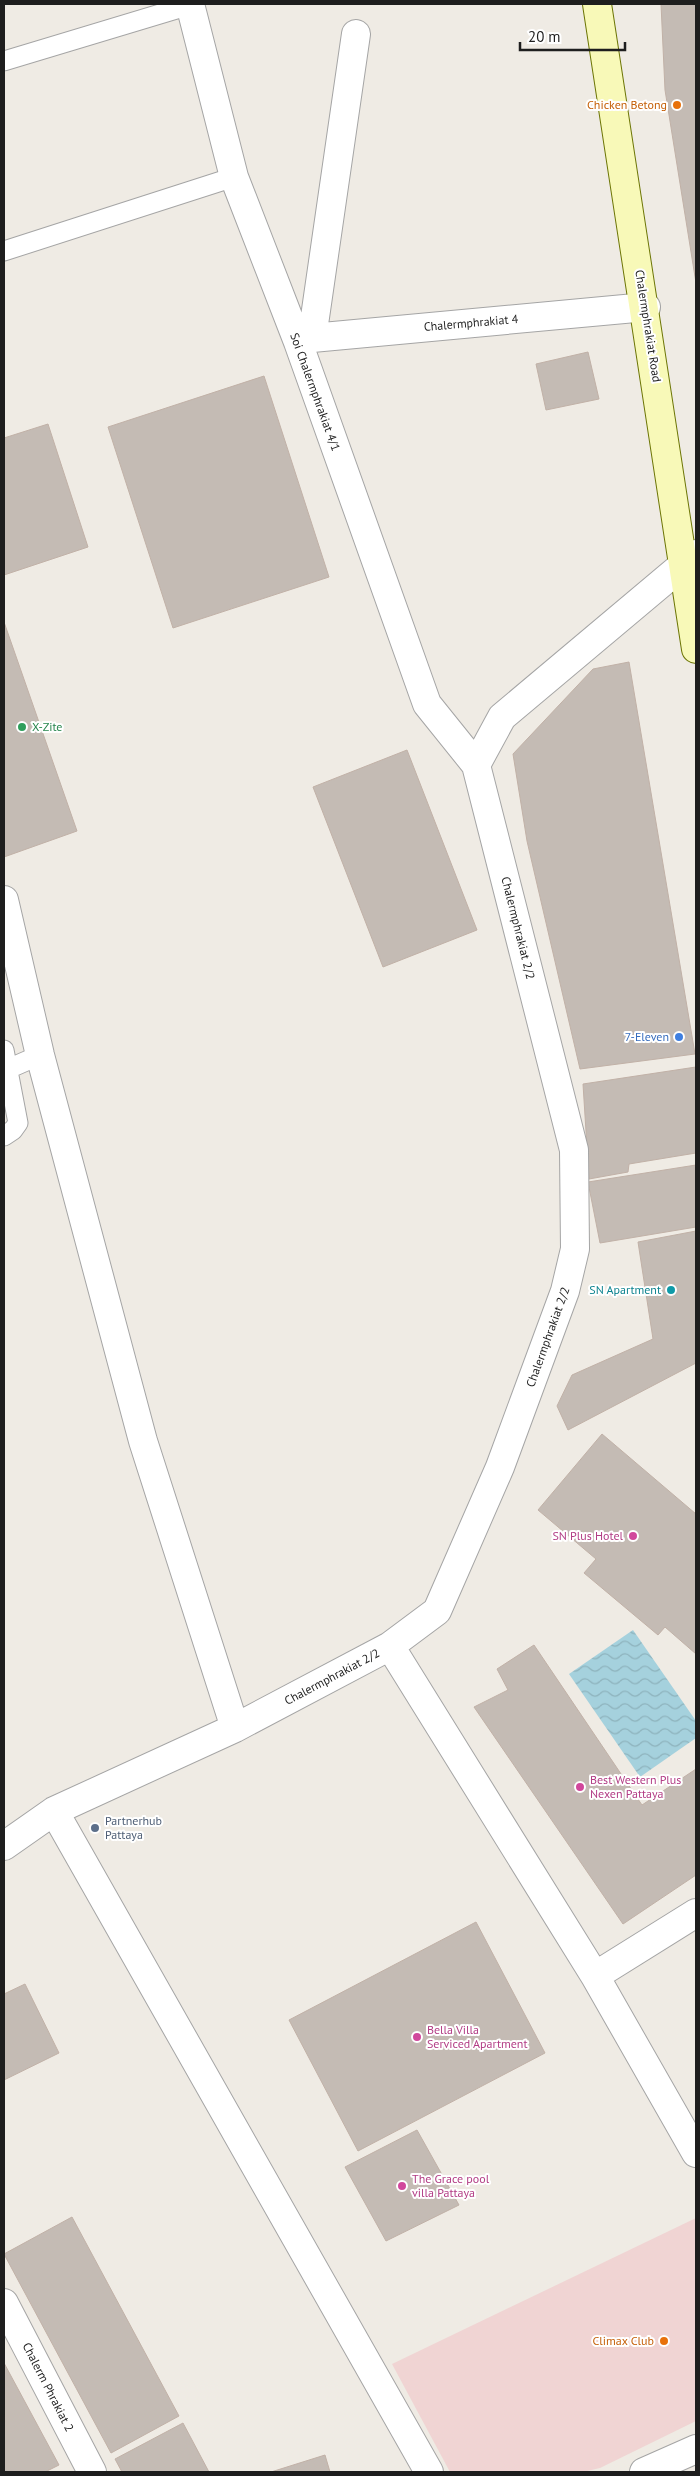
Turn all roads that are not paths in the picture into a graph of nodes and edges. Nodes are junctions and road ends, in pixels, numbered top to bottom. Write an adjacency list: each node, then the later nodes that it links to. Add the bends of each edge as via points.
1 (190, 4): 4 (lane); 5 (street, Soi Chalermphrakiat 4/1)
2 (597, 4): 7 (main road, Chalermphrakiat Road)
3 (356, 34): 8 (street)
4 (4, 61)
5 (234, 177): 6 (lane); 8 (street, Soi Chalermphrakiat 4/1)
6 (4, 251)
7 (646, 307): 8 (street, Chalermphrakiat 4); 9 (main road, Chalermphrakiat Road)
8 (305, 340): 11 (street, Soi Chalermphrakiat 4/1, via 427,704)
9 (690, 559): 10 (main road, Chalermphrakiat Road); 11 (street, via 502,717)
10 (696, 649)
11 (476, 765): 17 (street, Chalermphrakiat 2/2, via 574,1150 575,1249 565,1291 500,1467 437,1611)
12 (4, 900): 14 (street)
13 (4, 1050): 15 (lane)
14 (40, 1055): 15 (lane); 18 (street, via 143,1441)
15 (8, 1069): 16 (lane, via 18,1123)
16 (4, 1136)
17 (390, 1646): 18 (street, Chalermphrakiat 2/2); 22 (street)
18 (235, 1728): 19 (street, Chalermphrakiat 2/2)
19 (54, 1812): 20 (street, Chalermphrakiat 2/2); 27 (street)
20 (4, 1846)
21 (696, 1913): 22 (street)
22 (595, 1976): 23 (street)
23 (696, 2153)
24 (4, 2303): 26 (street, Chalerm Phrakiat 2)
25 (696, 2449): 28 (street)
26 (92, 2472)
27 (429, 2472)
28 (644, 2472)

